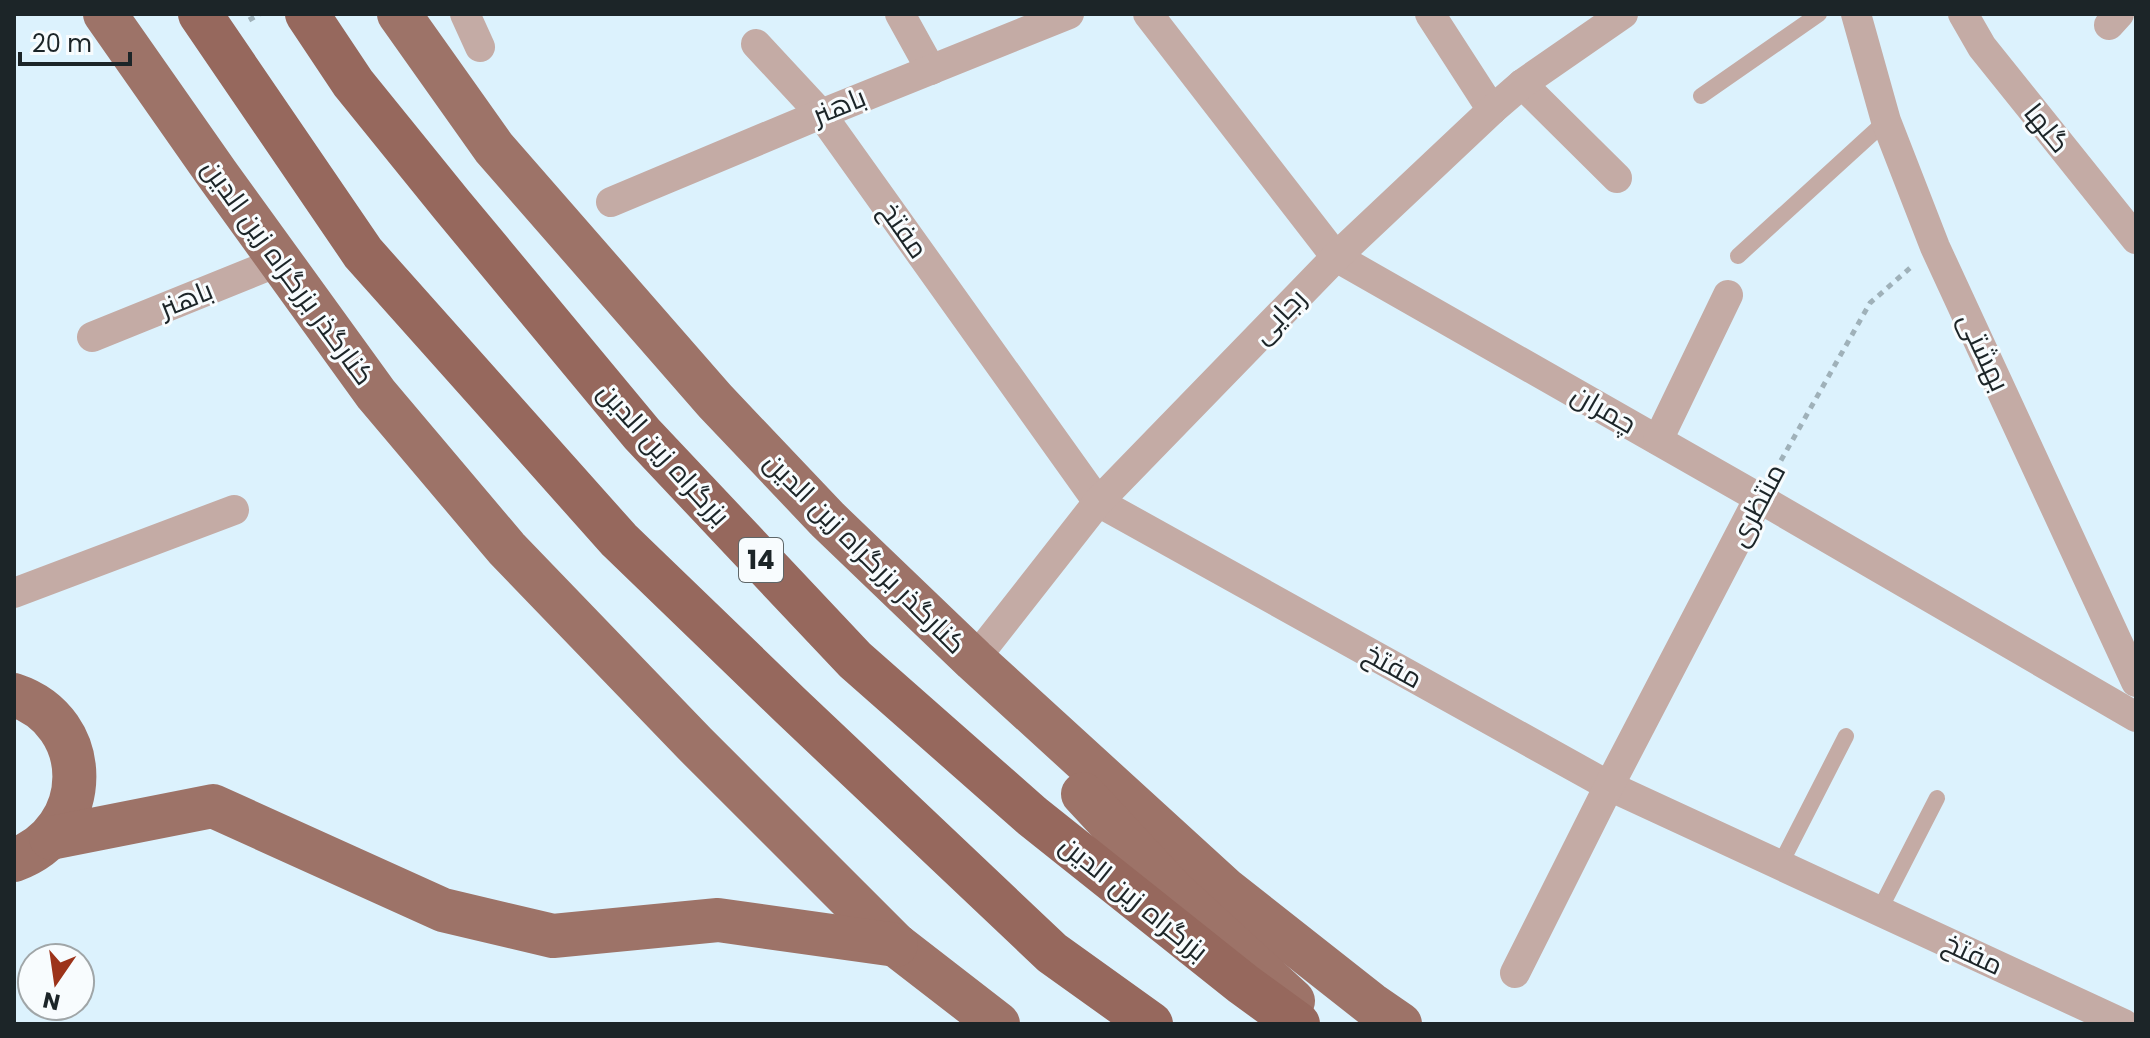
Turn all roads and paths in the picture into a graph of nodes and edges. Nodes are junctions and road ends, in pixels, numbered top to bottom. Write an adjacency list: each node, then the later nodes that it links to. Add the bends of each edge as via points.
1 (105, 14): 28 (main road, کنارگذر بزرگراه زین الدین)
2 (200, 14): 51 (highway, via 363,253 619,540 1052,953)
3 (307, 14): 52 (highway, بزرگراه زین الدین / 14, via 363,95 642,434 855,660 1032,816)
4 (399, 14): 35 (main road, کنارگذر بزرگراه زین الدین, via 494,148 715,401)
5 (465, 14): 15 (street)
6 (900, 14): 16 (street)
7 (1069, 14): 16 (street, باهنر)
8 (1148, 14): 27 (street, چمران)
9 (1430, 14): 19 (street)
10 (1623, 14): 17 (street, رجایی)
11 (1819, 14): 18 (lane)
12 (1856, 14): 21 (street, بهشتی)
13 (1963, 14): 24 (street, گلها, via 1982,47)
14 (756, 44): 20 (street, مفتخ)
15 (480, 47)
16 (931, 70): 20 (street, باهنر)
17 (1522, 84): 19 (street, رجایی); 22 (street)
18 (1701, 96)
19 (1492, 110): 27 (street, رجایی)
20 (821, 114): 23 (street, باهنر); 33 (street, مفتخ)
21 (1886, 121): 25 (street, بهشتی); 26 (lane)
22 (1617, 178)
23 (611, 202)
24 (2136, 239)
25 (1935, 247): 32 (path, منتظری, via 1870,303); 38 (street, بهشتی)
26 (1738, 256)
27 (1336, 257): 31 (street, چمران); 33 (street, رجایی)
28 (280, 261): 30 (street, باهنر); 48 (main road, کنارگذر بزرگراه زین الدین, via 376,394 507,549)
29 (1728, 295): 31 (street)
30 (92, 337)
31 (1658, 440): 32 (street, چمران)
32 (1759, 498): 40 (street, چمران); 42 (street, منتظری)
33 (1098, 502): 37 (street, رجایی); 42 (street, مفتخ)
34 (234, 510): 36 (street)
35 (827, 519): 37 (main road, کنارگذر بزرگراه زین الدین); 53 (main road, via 1174,892)
36 (14, 593)
37 (974, 660): 54 (main road, کنارگذر بزرگراه زین الدین, via 1225,889)
38 (2136, 682)
39 (14, 695): 44 (main road, via 48,714 74,762 67,815)
40 (2136, 717)
41 (1846, 736): 46 (lane)
42 (1609, 786): 46 (street, مفتخ); 49 (street, منتظری)
43 (1937, 798): 47 (lane)
44 (51, 838): 45 (main road); 48 (main road, via 213,806 443,910 553,936 718,920)
45 (14, 860)
46 (1780, 865): 47 (street, مفتخ)
47 (1879, 911): 55 (street, مفتخ)
48 (896, 945): 50 (main road, کنارگذر بزرگراه زین الدین)
49 (1515, 973)
50 (998, 1024)
51 (1151, 1024)
52 (1298, 1024)
53 (1319, 1024)
54 (1400, 1024)
55 (2124, 1024)

